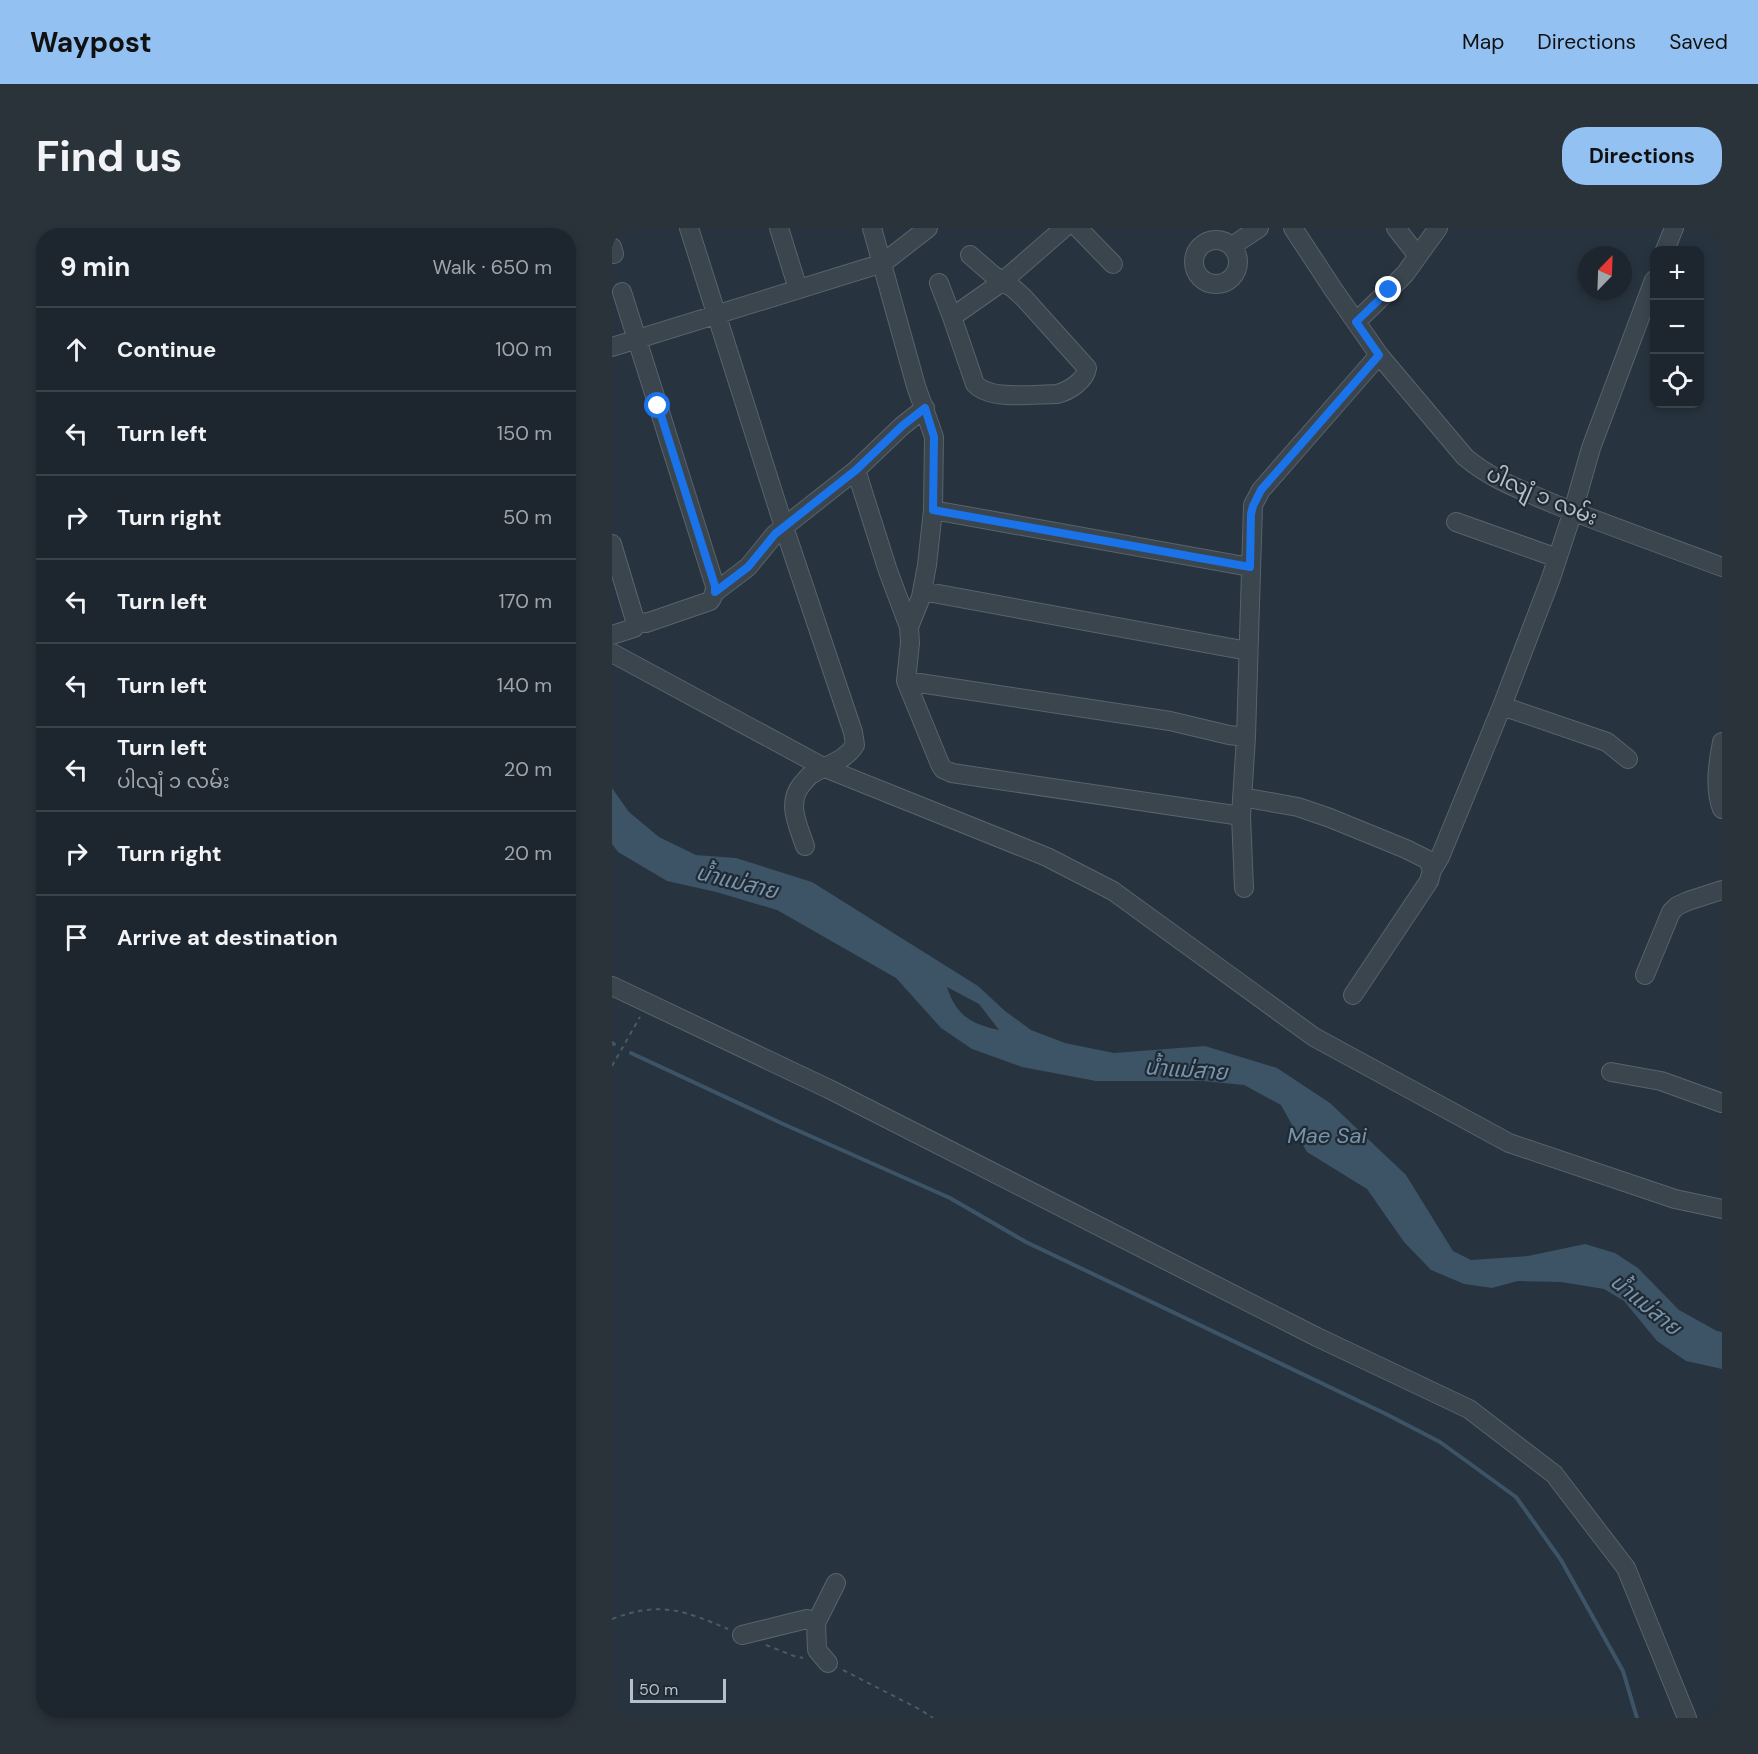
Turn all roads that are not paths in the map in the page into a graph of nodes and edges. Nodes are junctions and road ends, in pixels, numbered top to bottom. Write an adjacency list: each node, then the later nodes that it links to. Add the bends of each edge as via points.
1 (689, 228): 23 (street)
2 (779, 228): 20 (street)
3 (872, 228): 16 (street)
4 (928, 228): 16 (street)
5 (1064, 228): 18 (street)
6 (1078, 228): 17 (street)
7 (1259, 228): 12 (street)
8 (1293, 228): 25 (street, ပါလျံ ၁ လမ်း)
9 (1396, 228): 15 (street)
10 (1438, 228): 15 (street)
11 (1674, 228): 13 (street)
12 (1232, 246)
13 (1667, 246)
14 (970, 255): 18 (street)
15 (1418, 256): 25 (street)
16 (883, 263): 20 (street); 29 (street)
17 (1113, 264)
18 (1002, 282): 24 (street); 24 (street, via 1024,298 1087,368 1075,385 1057,394 993,394 980,389)
19 (939, 283): 24 (street)
20 (798, 289): 23 (street)
21 (1650, 291): 32 (street, via 1591,448)
22 (622, 292): 26 (street)
23 (717, 314): 26 (street); 34 (street)
24 (952, 317)
25 (1356, 322): 28 (street, ပါလျံ ၁ လမ်း)
26 (637, 338): 27 (street); 40 (street)
27 (612, 347)
28 (1379, 355): 32 (street, ပါလျံ ၁ လမ်း, via 1465,457 1482,471); 37 (street, via 1261,490 1251,514)
29 (925, 408): 30 (street); 31 (street, via 934,437)
30 (856, 470): 34 (street); 42 (street)
31 (933, 510): 37 (street); 39 (street)
32 (1573, 511): 36 (street); 38 (street, ပါလျံ ၁ လမ်း)
33 (1456, 522): 36 (street)
34 (784, 527): 40 (street, via 748,567); 51 (street, via 853,732 855,745 850,753)
35 (612, 544): 41 (street, via 634,617)
36 (1557, 558): 47 (street)
37 (1250, 567): 44 (street)
38 (1722, 567)
39 (922, 591): 42 (street); 44 (street)
40 (715, 592): 41 (street, via 710,601)
41 (639, 622): 43 (street, via 634,628)
42 (909, 627): 46 (street)
43 (612, 635)
44 (1248, 651): 48 (street)
45 (612, 653): 51 (street)
46 (906, 681): 48 (street, via 1170,721); 54 (street, via 940,764 952,773)
47 (1502, 706): 50 (street, via 1608,742); 56 (street)
48 (1246, 737): 52 (street)
49 (1722, 742): 53 (street)
50 (1628, 759)
51 (825, 768): 55 (street, via 810,775 794,798 794,815); 64 (street, via 1047,857 1113,891 1314,1037 1509,1143 1675,1199)
52 (1242, 797): 54 (street); 56 (street, via 1298,807 1330,818 1421,857)
53 (1722, 809)
54 (1241, 816): 57 (street)
55 (805, 846)
56 (1432, 870): 61 (street, via 1429,881)
57 (1244, 888)
58 (1722, 890): 59 (street, via 1677,906 1671,912)
59 (1646, 975)
60 (612, 986): 69 (street, via 830,1089 1317,1337 1469,1409 1554,1474 1626,1569)
61 (1353, 995)
62 (1611, 1072): 63 (street, via 1661,1081)
63 (1722, 1103)
64 (1722, 1209)
65 (836, 1583): 66 (street)
66 (816, 1623): 67 (street, via 807,1619); 68 (street, via 817,1650)
67 (742, 1635)
68 (828, 1663)
69 (1687, 1718)

